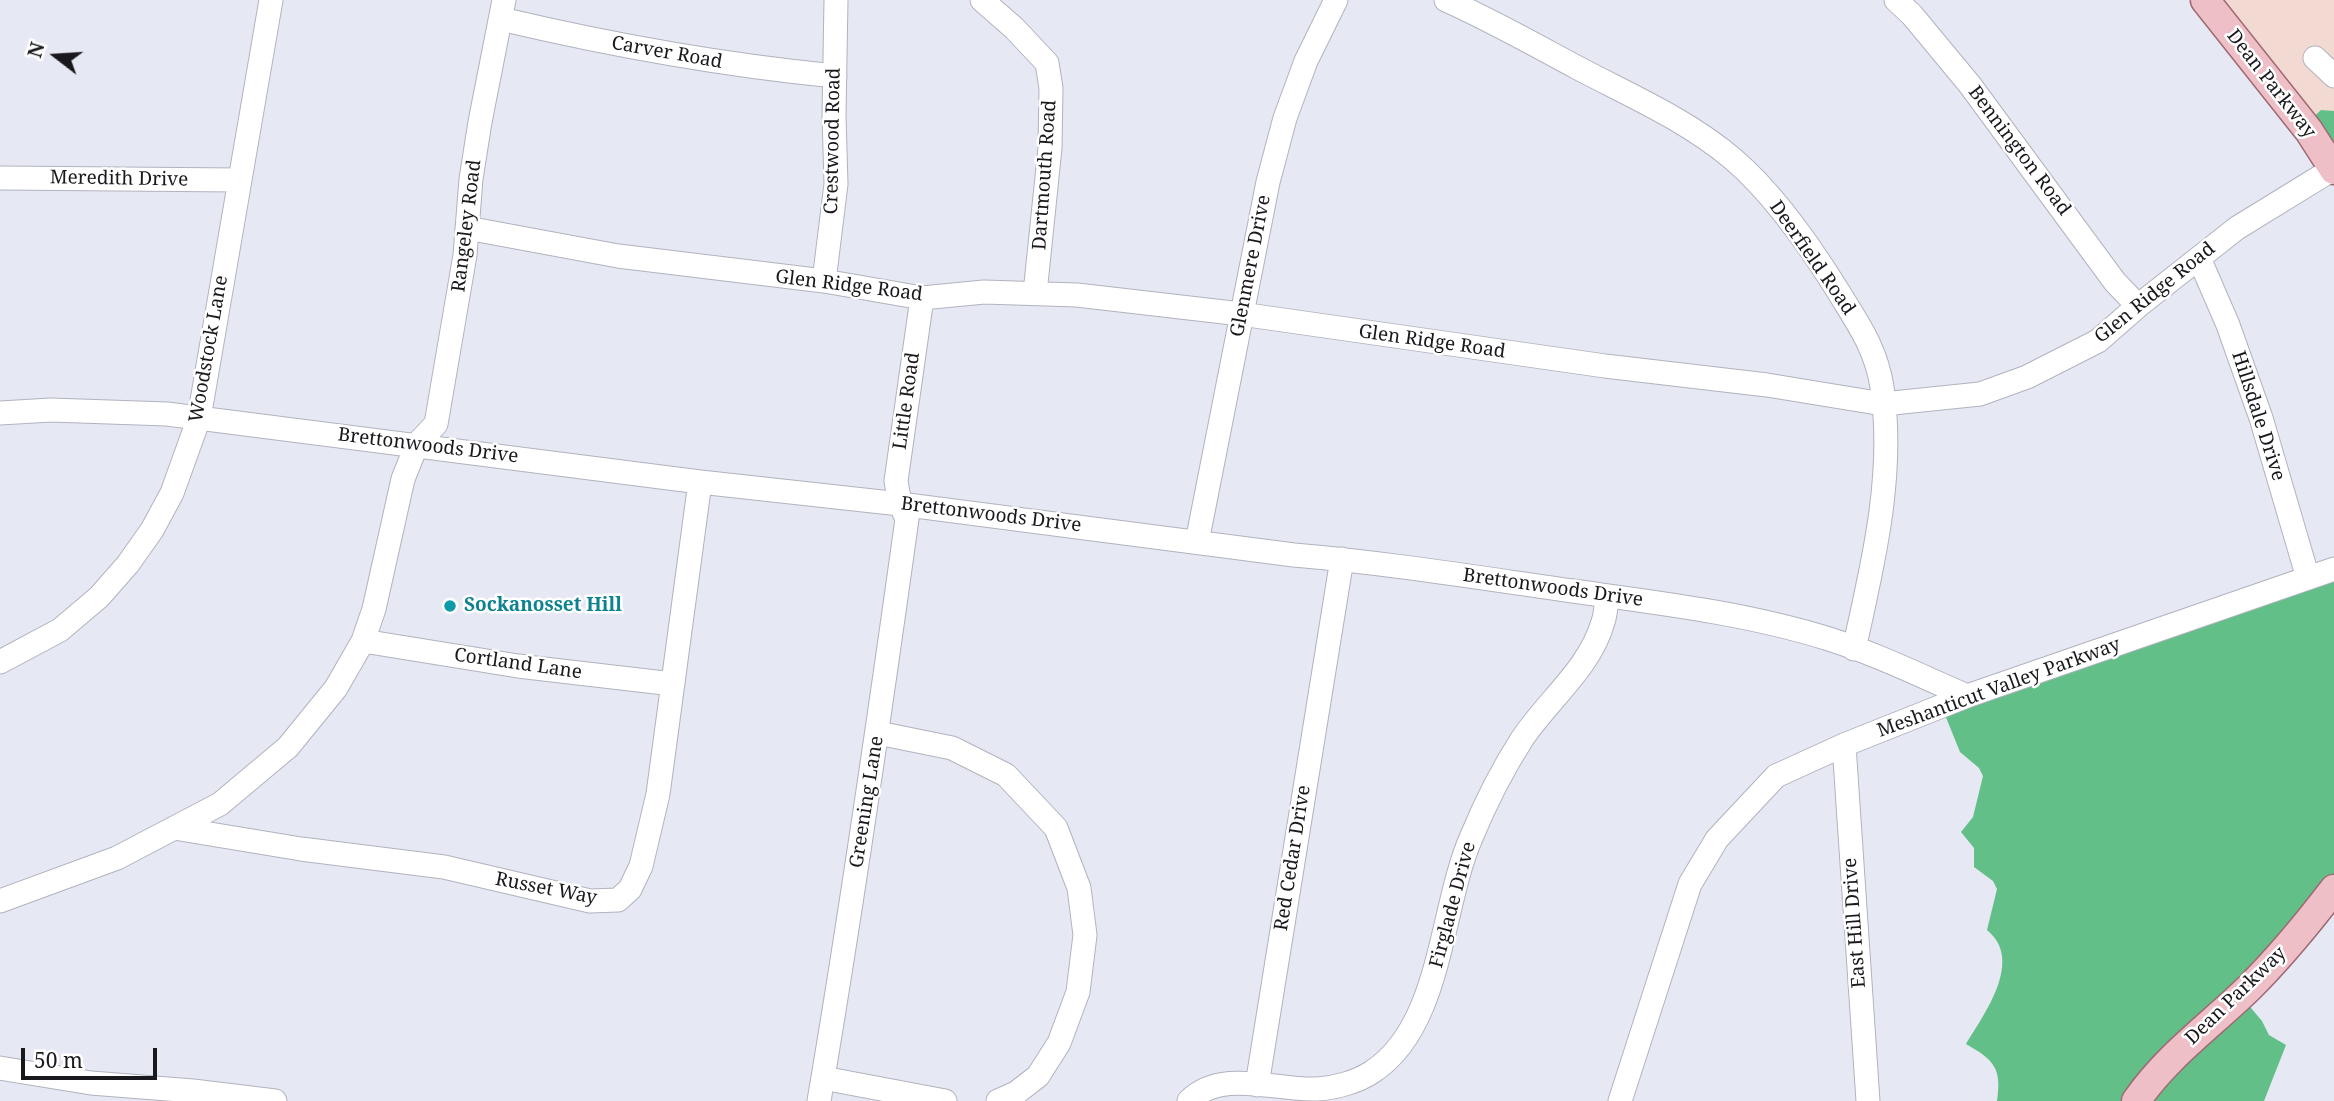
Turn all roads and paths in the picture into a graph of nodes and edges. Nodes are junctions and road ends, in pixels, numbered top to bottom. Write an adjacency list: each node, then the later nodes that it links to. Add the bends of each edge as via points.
1 (271, 0): 14 (street, Woodstock Lane)
2 (836, 0): 10 (street, Crestwood Road)
3 (982, 0): 18 (street, Dartmouth Road, via 1047,63 1050,148)
4 (1336, 0): 21 (street, Glenmere Drive, via 1285,118)
5 (1446, 0): 22 (street, Deerfield Road, via 1682,122 1734,160 1787,216 1871,344)
6 (1896, 0): 20 (street, Bennington Road, via 1970,85 2115,282)
7 (2205, 0): 12 (main road, Dean Parkway)
8 (502, 10): 10 (street, Carver Road, via 655,52); 15 (street, Rangeley Road, via 480,122)
9 (2315, 58): 11 (street)
10 (835, 76): 17 (street, Crestwood Road, via 836,184)
11 (2334, 76)
12 (2334, 169): 16 (street, Glen Ridge Road, via 2237,228)
13 (0, 178): 14 (street, Meredith Drive)
14 (239, 180): 24 (street, Woodstock Lane)
15 (467, 228): 17 (street, Glen Ridge Road, via 618,256); 25 (street, Rangeley Road, via 436,424)
16 (2199, 258): 20 (street, Glen Ridge Road); 31 (street, Hillsdale Drive, via 2261,418)
17 (824, 281): 19 (street, Glen Ridge Road)
18 (1035, 293): 19 (street, Glen Ridge Road); 21 (street, Glen Ridge Road)
19 (922, 298): 27 (street, Little Road, via 896,481)
20 (2138, 306): 22 (street, Glen Ridge Road, via 2098,341 2026,377 1980,394)
21 (1241, 314): 22 (street, Glen Ridge Road); 28 (street, Glenmere Drive)
22 (1883, 404): 34 (street, Deerfield Road, via 1884,493)
23 (0, 413): 24 (street, Brettonwoods Drive, via 77,411)
24 (199, 418): 25 (street, Brettonwoods Drive); 35 (street, Woodstock Lane, via 172,493 128,564 60,630)
25 (417, 444): 26 (street, Brettonwoods Drive); 33 (street, Rangeley Road, via 403,479)
26 (700, 482): 27 (street, Brettonwoods Drive); 36 (street, Russet Way)
27 (900, 504): 28 (street, Brettonwoods Drive); 38 (street, Greening Lane, via 907,519)
28 (1196, 542): 29 (street, Brettonwoods Drive)
29 (1342, 559): 32 (street, Brettonwoods Drive); 45 (street, Red Cedar Drive)
30 (2334, 569): 31 (street, Meshanticut Valley Parkway)
31 (2308, 578): 37 (street, Meshanticut Valley Parkway)
32 (1606, 596): 34 (street, Brettonwoods Drive, via 1741,616); 45 (street, Firglade Drive, via 1604,621 1594,645 1523,737 1488,797 1465,852 1434,975 1393,1058 1346,1084 1317,1089)
33 (363, 641): 36 (street, Cortland Lane); 40 (street, Rangeley Road, via 336,688 288,747 220,804)
34 (1854, 649): 37 (street, Brettonwoods Drive)
35 (0, 662)
36 (673, 684): 40 (street, Russet Way, via 658,794 641,866 618,901 590,901 444,867)
37 (1967, 696): 39 (street, Meshanticut Valley Parkway)
38 (878, 733): 44 (street, Greening Lane); 49 (street, via 952,747 1006,775 1056,828 1079,888 1085,935 1078,992 1059,1043 1038,1076)
39 (1844, 745): 51 (street, Meshanticut Valley Parkway, via 1776,776 1717,839 1690,884); 52 (street, East Hill Drive)
40 (174, 828): 42 (street, Rangeley Road, via 117,858)
41 (2334, 889): 53 (main road, Dean Parkway, via 2296,938 2180,1049)
42 (0, 901)
43 (0, 1068): 46 (street, via 91,1083)
44 (823, 1078): 47 (street, Greening Lane); 48 (street)
45 (1257, 1085): 50 (street, via 1231,1082)
46 (275, 1101)
47 (819, 1101)
48 (945, 1101)
49 (998, 1101)
50 (1189, 1101)
51 (1620, 1101)
52 (1868, 1101)
53 (2136, 1101)

